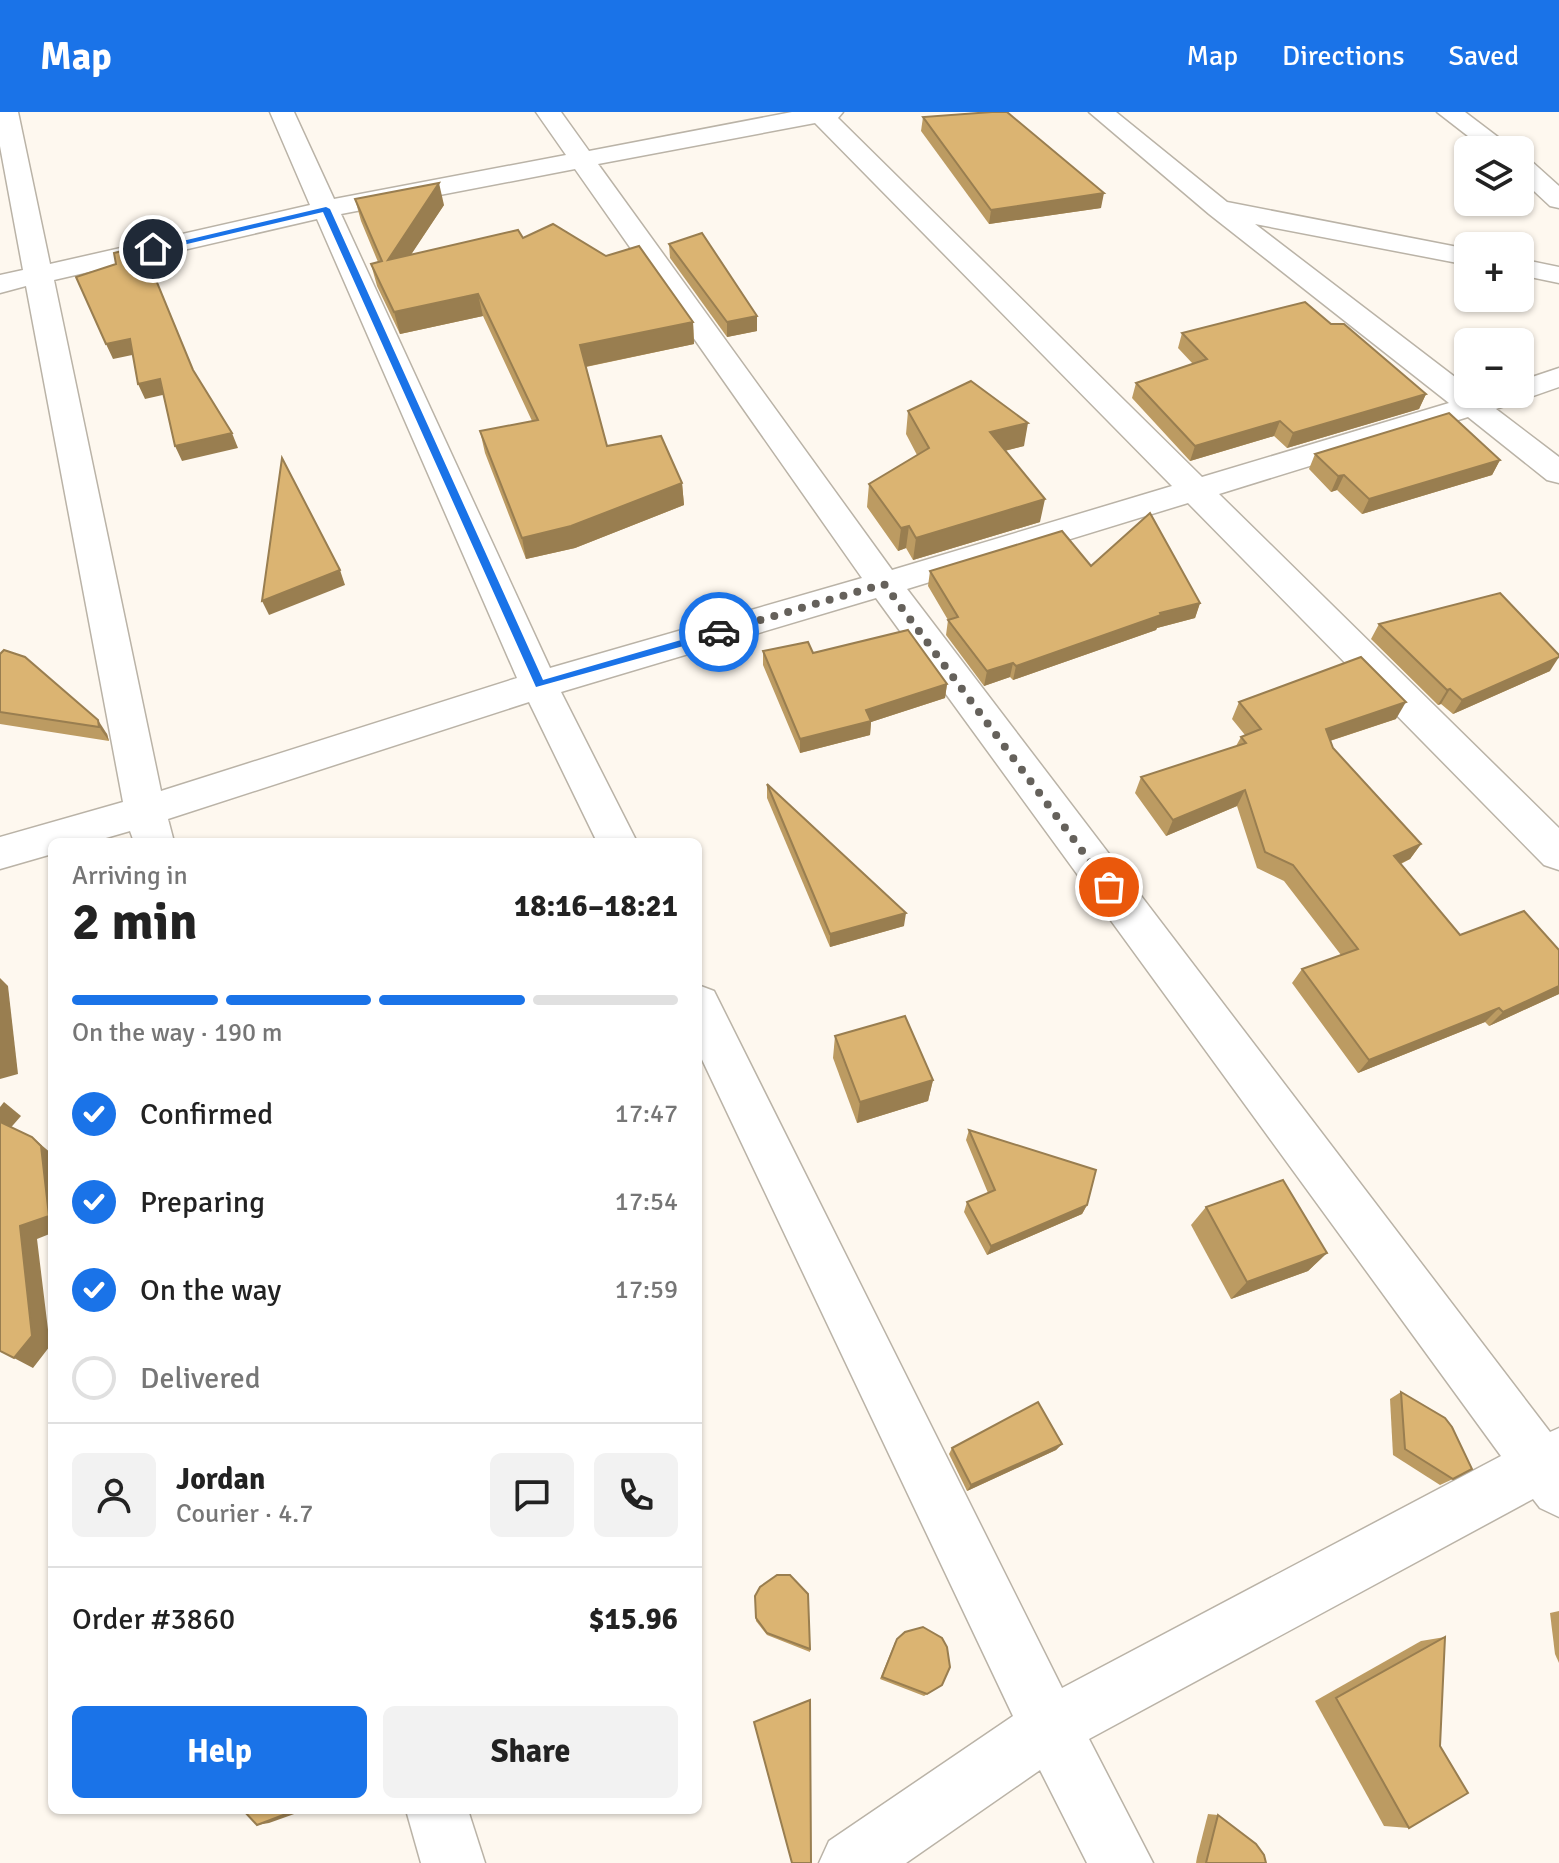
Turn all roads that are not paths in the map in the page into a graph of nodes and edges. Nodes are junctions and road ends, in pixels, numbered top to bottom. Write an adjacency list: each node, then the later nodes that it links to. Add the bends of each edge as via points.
1 (6, 112): 16 (street)
2 (282, 112): 12 (street)
3 (548, 112): 8 (street)
4 (1101, 112): 11 (street)
5 (1449, 112): 7 (street)
6 (823, 113): 8 (street); 23 (street)
7 (1482, 136)
8 (580, 160): 12 (street); 24 (street)
9 (1534, 177): 10 (street)
10 (1559, 200)
11 (1218, 208): 13 (street); 20 (street)
12 (326, 209): 16 (street); 25 (street)
13 (1454, 254)
14 (1534, 270): 15 (street)
15 (1559, 275)
16 (38, 276): 17 (street); 26 (street)
17 (0, 284)
18 (1559, 377): 19 (street)
19 (1534, 386)
20 (1454, 393)
21 (1473, 408): 22 (street); 23 (street)
22 (1559, 473)
23 (1193, 490): 24 (street); 31 (street)
24 (884, 584): 25 (street); 33 (street)
25 (539, 685): 26 (street); 28 (street)
26 (150, 827): 27 (street)
27 (87, 838)
28 (615, 838)
29 (48, 845): 30 (street)
30 (0, 853)
31 (1559, 854)
32 (702, 1012): 34 (street)
33 (1553, 1470): 34 (street)
34 (1050, 1727): 37 (street); 38 (street)
35 (438, 1814): 36 (street)
36 (453, 1863)
37 (851, 1863)
38 (1121, 1863)

